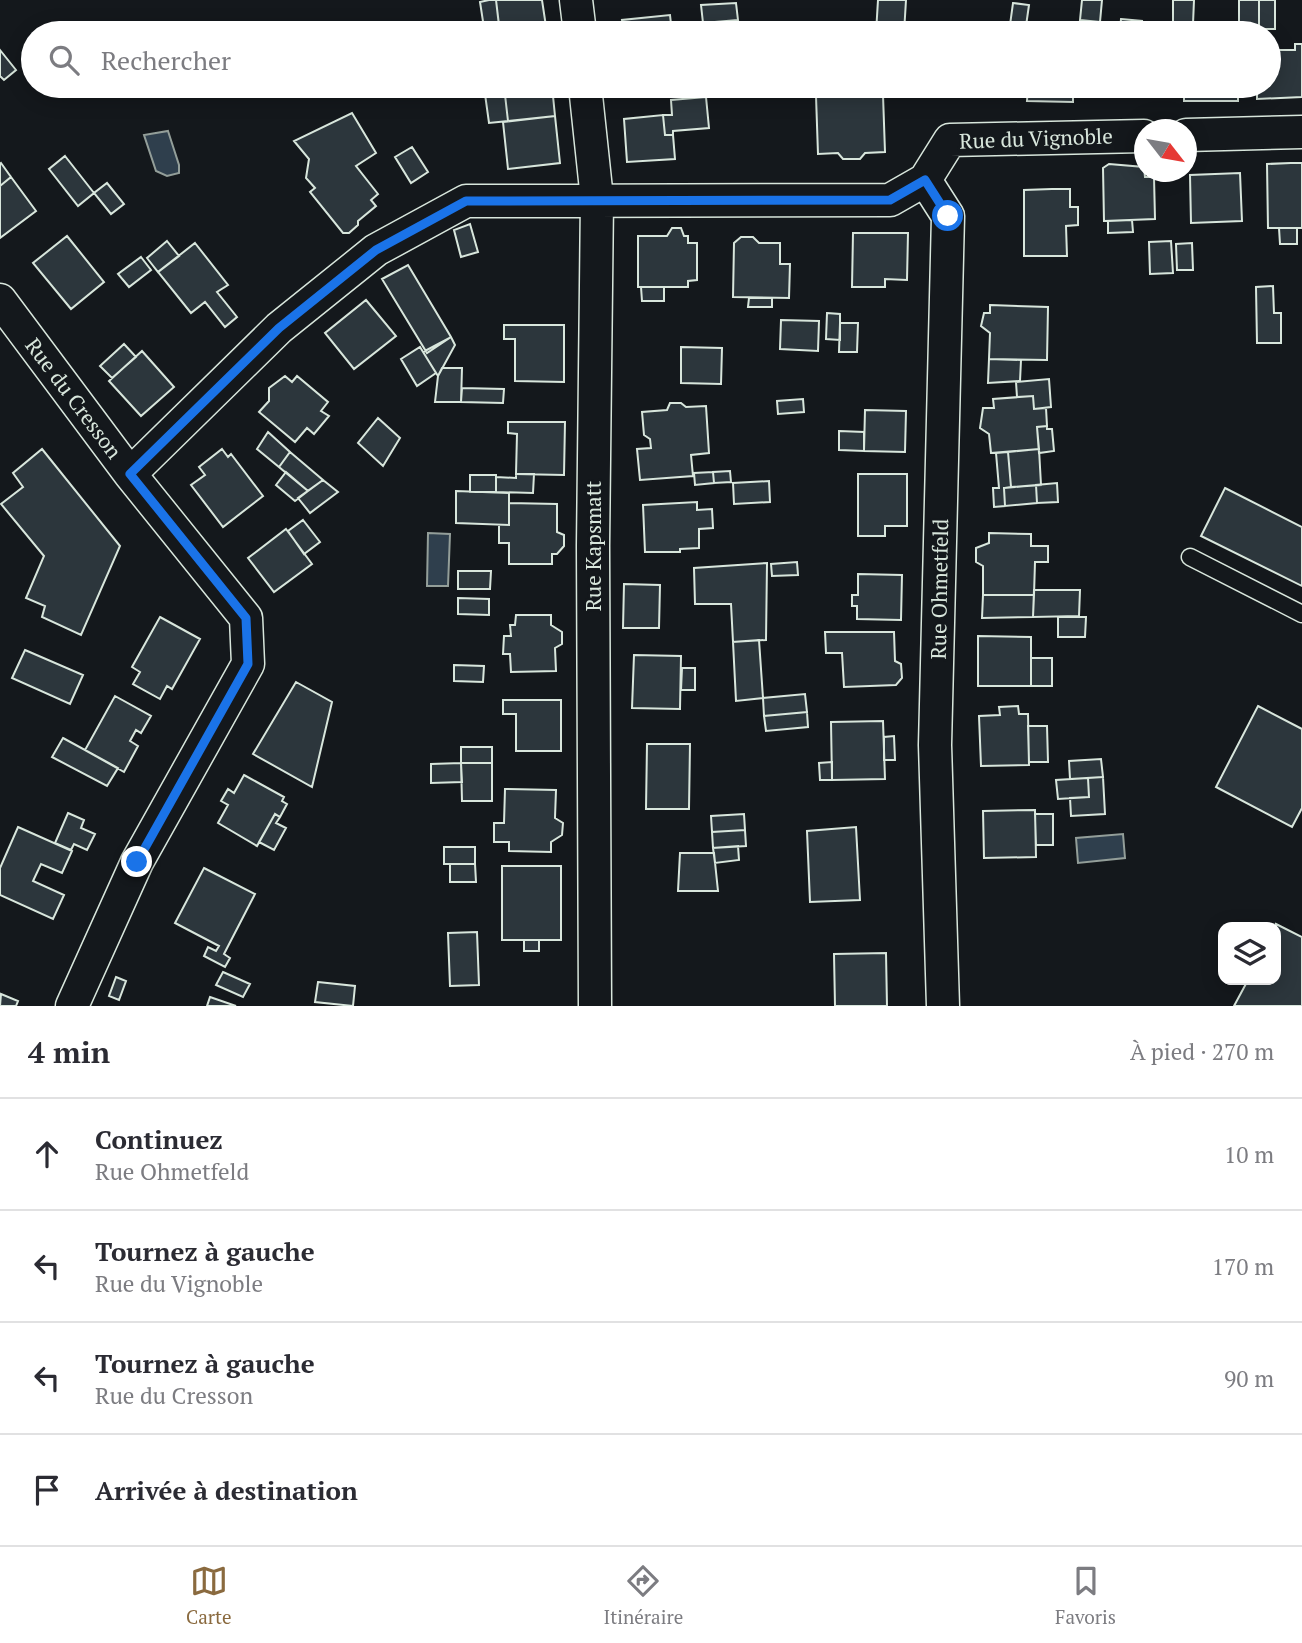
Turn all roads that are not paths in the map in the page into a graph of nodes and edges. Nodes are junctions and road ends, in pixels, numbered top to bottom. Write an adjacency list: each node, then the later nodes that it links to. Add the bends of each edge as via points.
1 (576, 0): 2 (street)
2 (579, 21)
3 (586, 98): 8 (street, Rue Kapsmatt)
4 (1302, 132): 5 (street)
5 (1197, 135)
6 (1134, 136): 7 (street, Rue du Vignoble, via 950,140)
7 (925, 180): 8 (street, Rue du Vignoble, via 890,200); 15 (street, Rue Ohmetfeld, via 948,216 936,745)
8 (597, 199): 10 (street, Rue du Vignoble, via 466,201 376,250 279,328); 14 (street, Rue Kapsmatt)
9 (0, 300): 10 (street, Rue du Cresson)
10 (130, 474): 13 (street, Rue du Cresson, via 246,618 248,664 137,862)
11 (1190, 557): 12 (lane)
12 (1302, 614)
13 (72, 1006)
14 (595, 1006)
15 (943, 1006)

